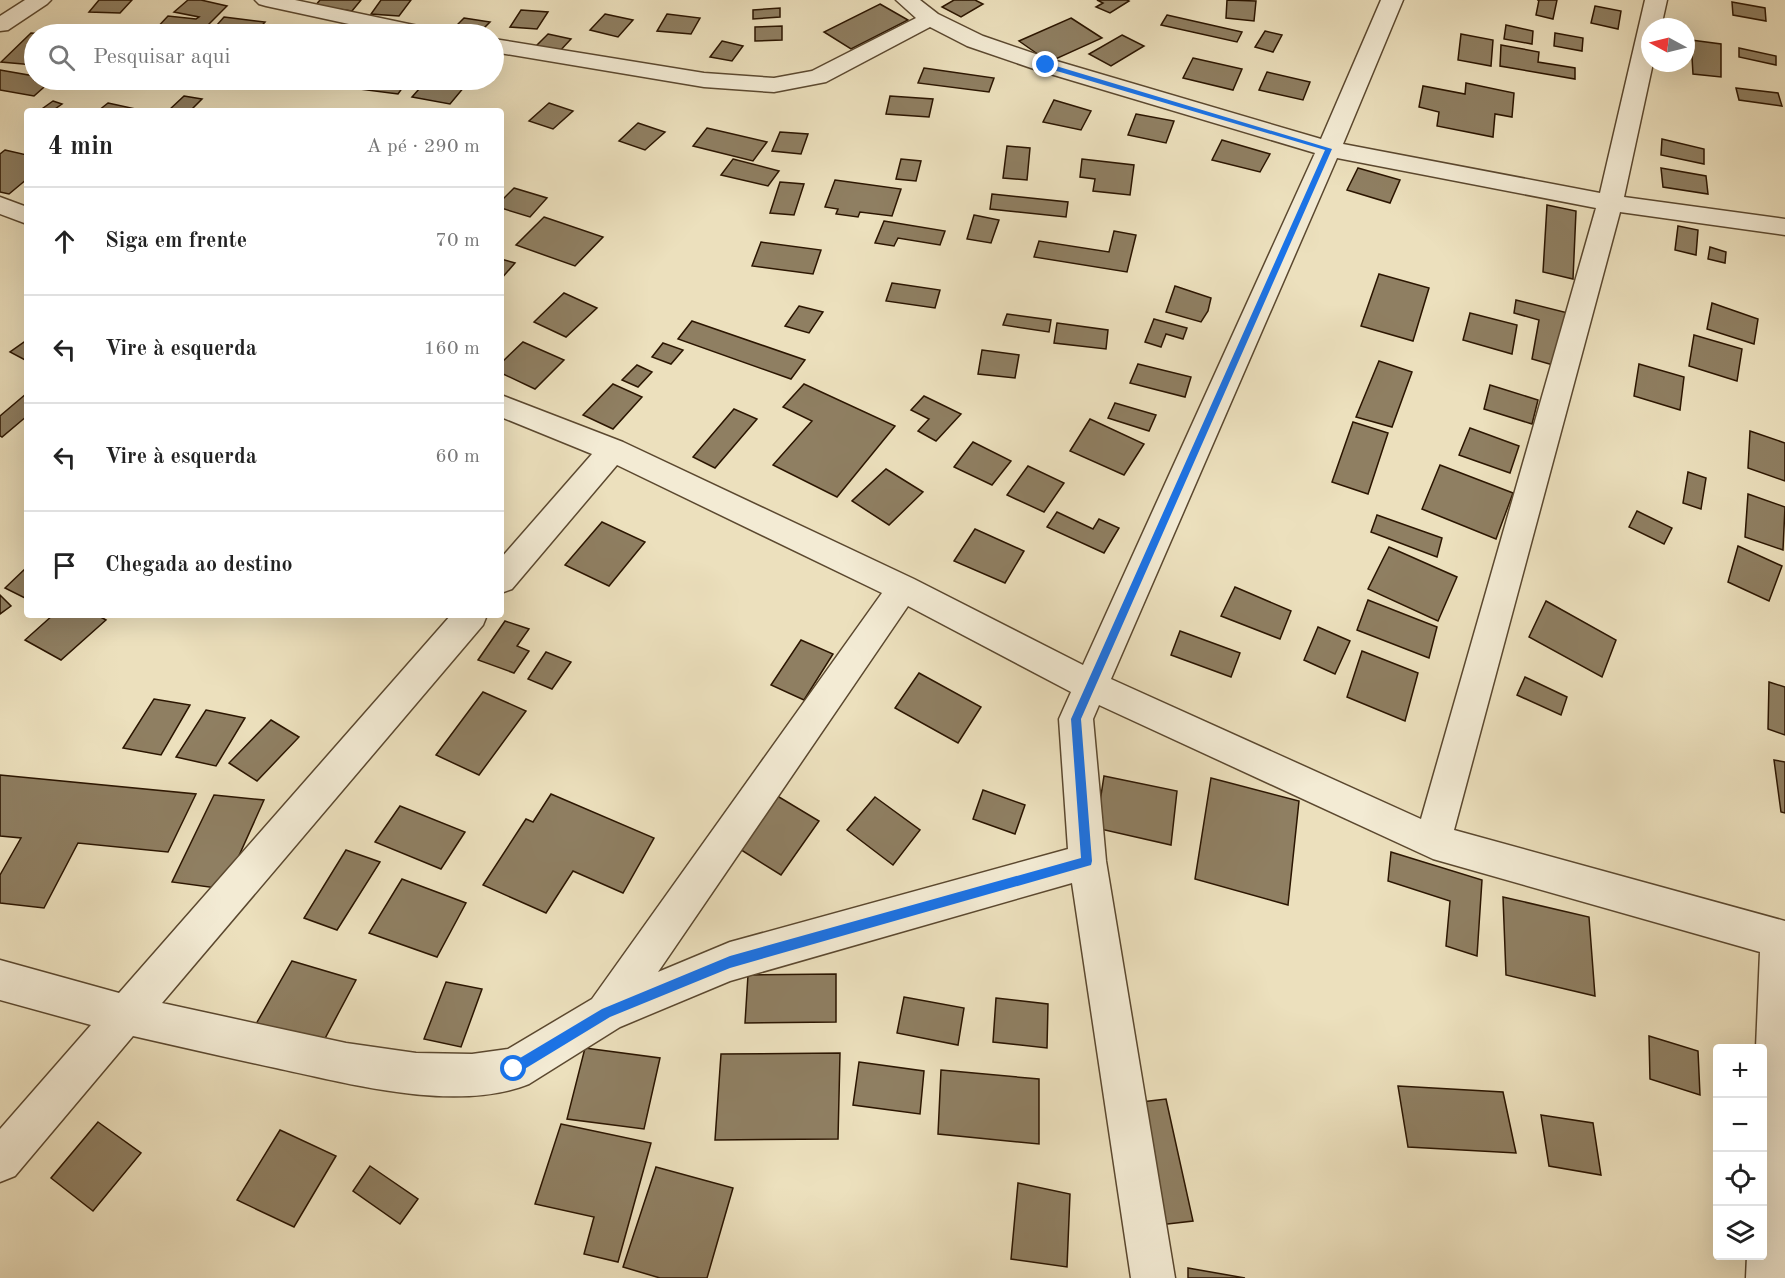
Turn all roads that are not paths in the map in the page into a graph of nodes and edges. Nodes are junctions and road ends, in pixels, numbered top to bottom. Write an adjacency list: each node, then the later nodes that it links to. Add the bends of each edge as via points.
1 (40, 0): 9 (street)
2 (266, 0): 8 (street)
3 (907, 0): 7 (street)
4 (1392, 0): 12 (street)
5 (1656, 0): 6 (street)
6 (1652, 18)
7 (930, 19): 10 (street, via 818,77 774,85 704,80); 12 (street, via 1046,65)
8 (377, 24)
9 (0, 25)
10 (504, 48)
11 (1641, 67): 13 (street)
12 (1329, 149): 13 (street); 22 (street)
13 (1610, 204): 16 (street); 23 (street)
14 (0, 205): 15 (street)
15 (24, 215)
16 (1785, 227)
17 (504, 407): 18 (street)
18 (613, 450): 19 (street); 20 (street)
19 (504, 577)
20 (903, 588): 22 (street); 27 (street)
21 (468, 618): 28 (street)
22 (1090, 685): 23 (street); 24 (street, via 1076,719)
23 (1433, 842): 25 (street)
24 (1087, 861): 27 (street, via 730,962); 30 (street)
25 (1782, 939): 31 (street)
26 (0, 980): 28 (street)
27 (606, 1013): 28 (street, via 514,1069 472,1076 416,1074 346,1063)
28 (127, 1015): 29 (street)
29 (0, 1161)
30 (1153, 1278)
31 (1768, 1278)

